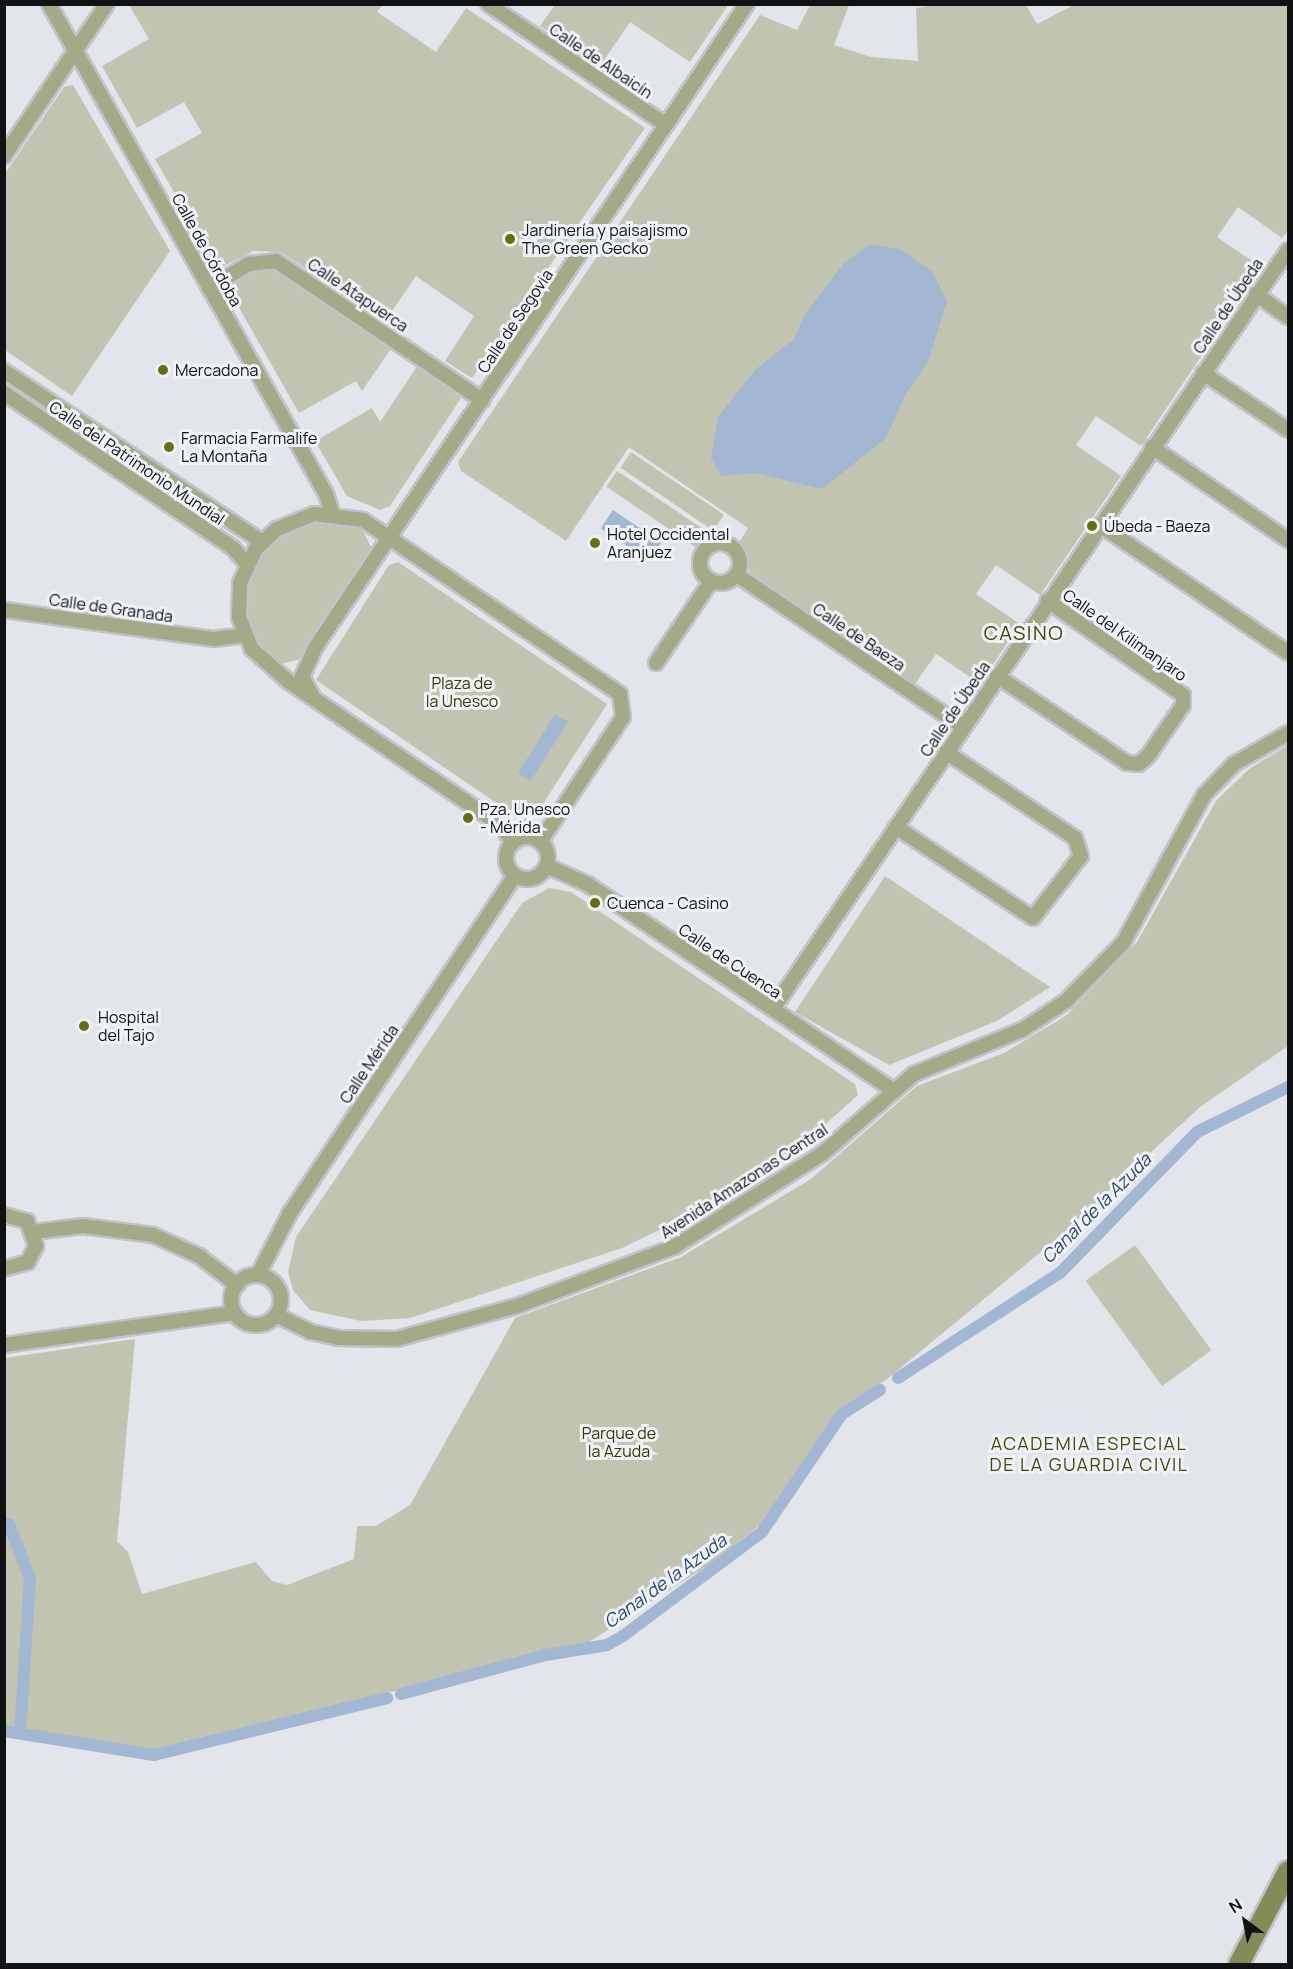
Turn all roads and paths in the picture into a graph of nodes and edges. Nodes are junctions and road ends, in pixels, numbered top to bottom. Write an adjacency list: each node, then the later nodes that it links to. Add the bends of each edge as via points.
1 (49, 4): 5 (street, Calle de Córdoba)
2 (107, 4): 5 (street)
3 (488, 4): 6 (street, Calle de Albaicín)
4 (747, 4): 6 (street, Calle de Segovia)
5 (75, 50): 7 (street); 10 (street, Calle de Córdoba)
6 (666, 125): 16 (street, Calle de Segovia)
7 (10, 135): 8 (street)
8 (4, 156)
9 (1288, 250): 11 (street, Calle de Úbeda)
10 (209, 288): 16 (street, Calle Atapuerca, via 249,264 276,261); 19 (street, Calle de Córdoba)
11 (1256, 294): 12 (street); 14 (street, Calle de Úbeda)
12 (1288, 316)
13 (4, 371): 24 (street, Calle del Patrimonio Mundial)
14 (1203, 373): 17 (street); 18 (street, Calle de Úbeda)
15 (4, 393): 25 (street, Calle del Patrimonio Mundial, via 233,548)
16 (482, 400): 22 (street, Calle de Segovia)
17 (1288, 430)
18 (1152, 447): 21 (street, Calle de Úbeda); 23 (street)
19 (332, 513): 20 (street); 24 (street, via 292,520)
20 (369, 524): 22 (street); 27 (street, via 376,546)
21 (1100, 525): 29 (street, Calle de Úbeda); 33 (street)
22 (390, 537): 27 (street); 43 (street, via 611,686 624,700 623,717)
23 (1288, 540)
24 (261, 542): 25 (street)
25 (247, 564): 31 (street, via 238,597)
26 (737, 575): 28 (street, via 727,583); 28 (street, via 737,551 718,543 700,560); 38 (street, Calle de Baeza)
27 (364, 576): 32 (street)
28 (711, 581): 35 (street)
29 (1048, 601): 36 (street, Calle de Úbeda); 36 (street, Calle del Kilimanjaro, via 1183,695 1183,705 1148,756 1139,764 1127,763)
30 (4, 610): 31 (street, Calle de Granada, via 213,639)
31 (245, 635): 34 (street)
32 (315, 648): 34 (street, via 286,670); 37 (street, via 303,681)
33 (1288, 653)
34 (261, 658): 37 (street)
35 (656, 663)
36 (997, 676): 38 (street, Calle de Úbeda)
37 (324, 706): 42 (street, via 496,822)
38 (963, 727): 40 (street, Calle de Úbeda)
39 (1288, 733): 47 (street, Avenida Amazonas Central, via 1234,764 1204,795 1123,943 1065,1002 1022,1030 914,1074)
40 (946, 752): 41 (street, Calle de Úbeda); 41 (street, via 1075,838 1081,856 1033,918)
41 (896, 827): 46 (street, Calle de Úbeda)
42 (514, 842): 43 (street, via 527,837); 45 (street, via 506,860)
43 (540, 842): 44 (street)
44 (547, 866): 45 (street, via 537,877); 46 (street, Calle de Cuenca, via 588,885)
45 (515, 876): 51 (street, Calle Mérida, via 290,1213)
46 (773, 1010): 47 (street, Calle de Cuenca)
47 (891, 1089): 54 (street, Avenida Amazonas Central, via 823,1153 700,1232 642,1261 430,1333 397,1339 339,1338 311,1332)
48 (4, 1215): 49 (street, via 19,1217)
49 (34, 1232): 50 (street, via 36,1246 28,1262); 52 (street, via 83,1226 153,1235 199,1256)
50 (4, 1269)
51 (258, 1275): 52 (street); 54 (street, via 277,1286 281,1301)
52 (237, 1285): 53 (street, via 231,1299)
53 (235, 1313): 54 (street, via 252,1325); 55 (street)
54 (276, 1315)
55 (4, 1345)
56 (1288, 1871): 57 (street)
57 (1239, 1965)

